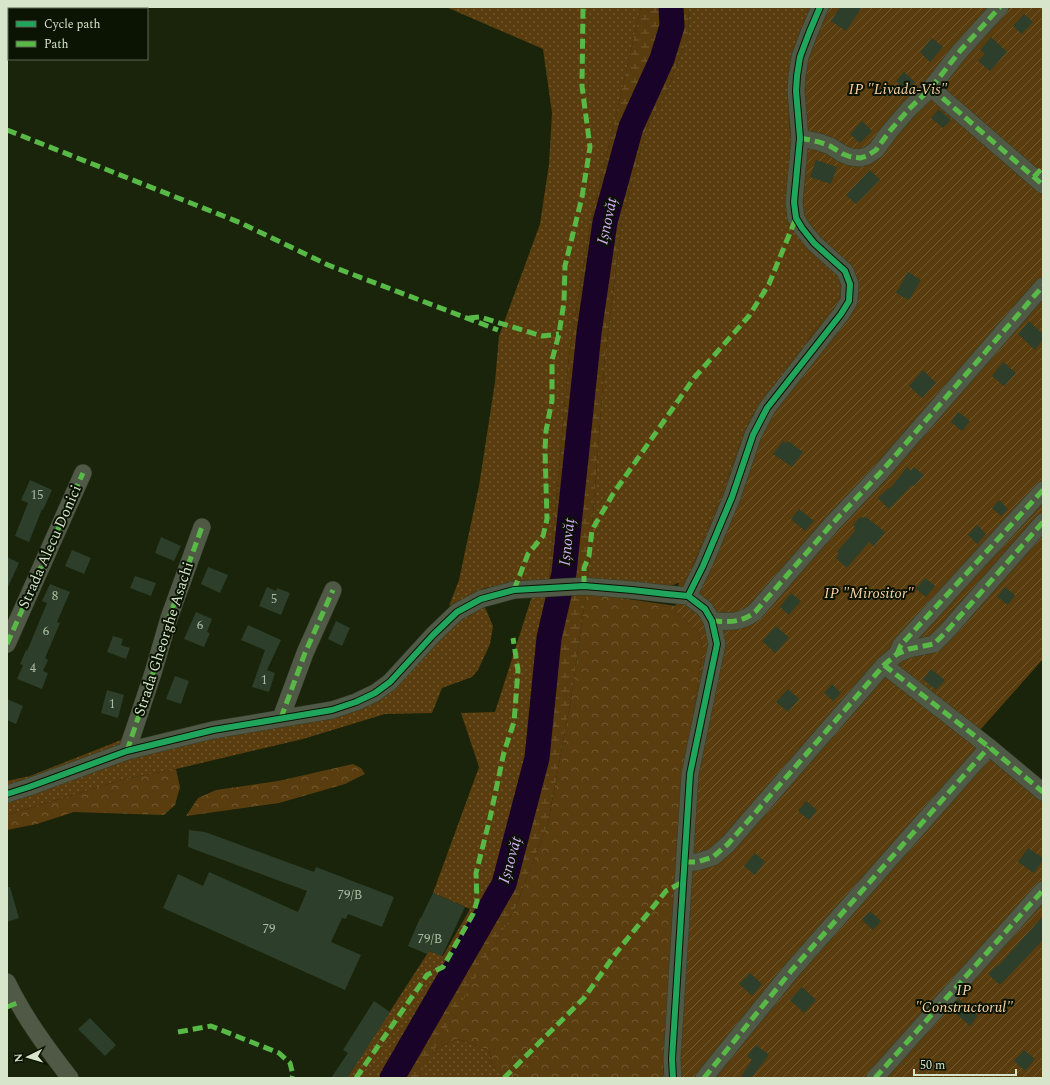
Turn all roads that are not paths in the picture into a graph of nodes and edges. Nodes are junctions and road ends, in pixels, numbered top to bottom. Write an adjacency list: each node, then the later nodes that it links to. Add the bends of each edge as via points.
1 (820, 7): 4 (street, via 800,57 797,76)
2 (1000, 7): 3 (street)
3 (931, 88): 4 (street, via 908,109 876,150 867,156 851,157 830,146); 5 (street)
4 (800, 138): 12 (street, via 794,202 796,218 814,243 845,271 850,284 848,301 841,314 767,408 753,435 732,497)
5 (1040, 177)
6 (1043, 286): 13 (street, via 755,612 740,620)
7 (83, 473): 14 (street, Strada Alecu Donici)
8 (1043, 490): 15 (street, via 901,645)
9 (1043, 522): 15 (street, via 934,644)
10 (202, 527): 19 (street, Strada Gheorghe Asachi, via 178,589)
11 (333, 590): 17 (street, via 305,654)
12 (688, 596): 13 (street, via 705,609); 17 (street, via 584,586 514,590 481,599 457,612 390,682 375,693 332,710)
13 (712, 621): 22 (street, via 717,644 690,774)
14 (7, 644)
15 (897, 654): 16 (street)
16 (884, 665): 18 (street); 22 (street, via 728,844 713,857 697,862)
17 (282, 718): 19 (street, via 213,730)
18 (989, 747): 20 (street); 28 (street, via 792,970)
19 (127, 751): 21 (street)
20 (1043, 792)
21 (7, 794)
22 (685, 862): 27 (street, via 672,1059)
23 (1043, 890): 29 (street)
24 (7, 982): 25 (street)
25 (12, 1005): 26 (street)
26 (70, 1078)
27 (674, 1078)
28 (704, 1078)
29 (875, 1078)

